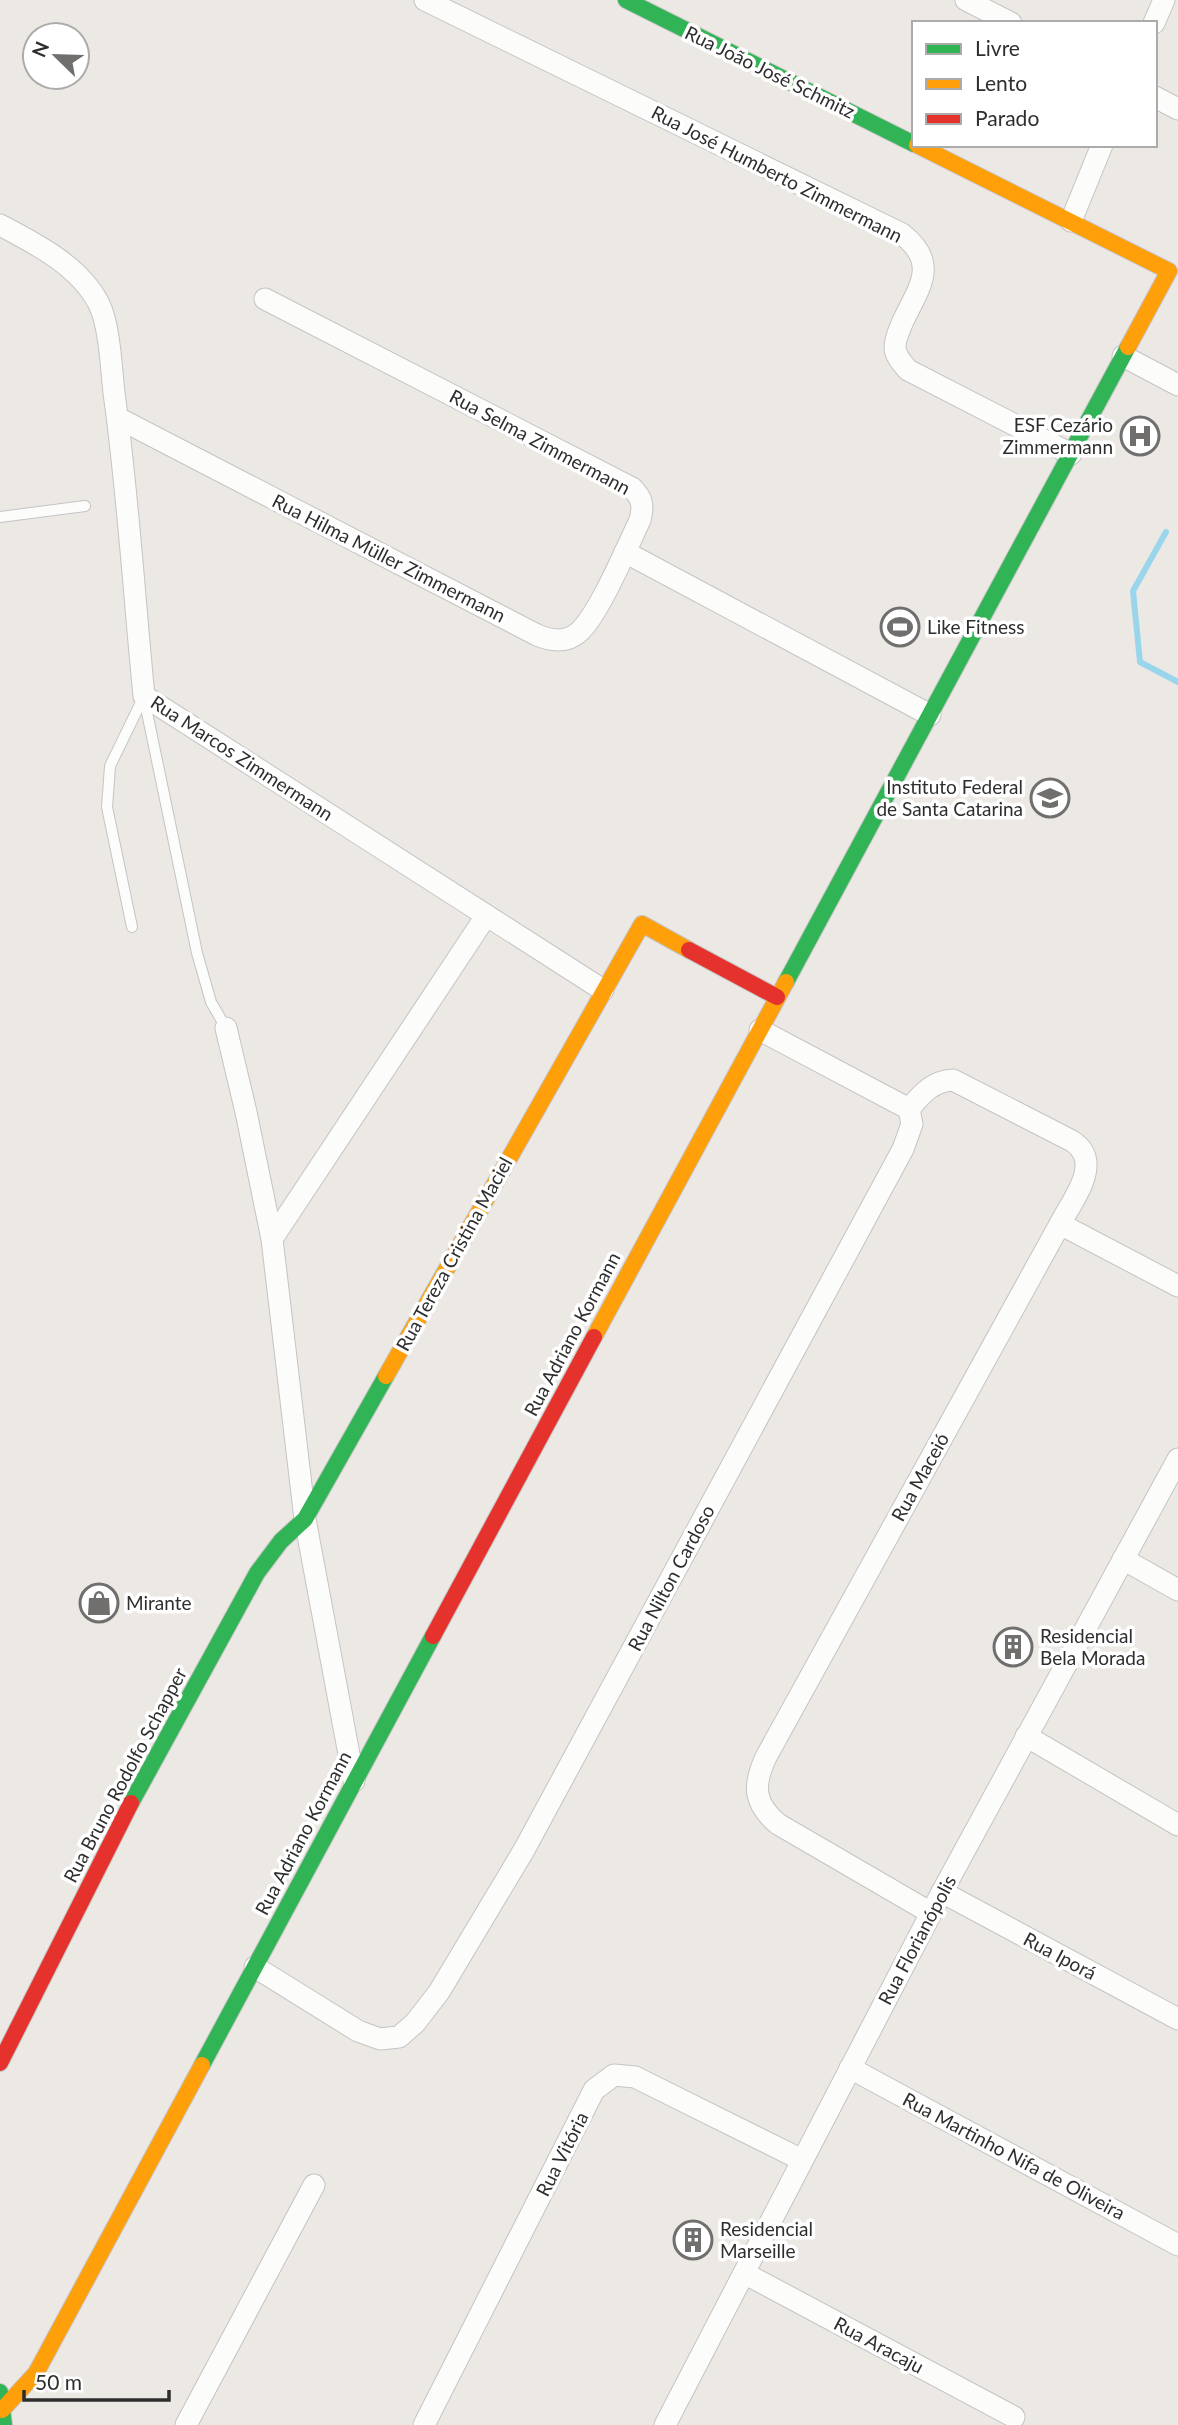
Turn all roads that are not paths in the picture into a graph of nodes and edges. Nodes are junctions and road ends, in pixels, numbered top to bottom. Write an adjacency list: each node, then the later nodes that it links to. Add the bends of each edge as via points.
1 (425, 0): 19 (street, Rua José Humberto Zimmermann, via 902,234 918,247 924,263 922,281 897,334 894,348 899,360 908,370)
2 (625, 0): 9 (street, Rua João José Schmitz)
3 (966, 0): 5 (street)
4 (1164, 0): 6 (street)
5 (1007, 21)
6 (1155, 21)
7 (1157, 98): 8 (street)
8 (1178, 110)
9 (912, 144)
10 (919, 147): 12 (street, Rua João José Schmitz)
11 (1101, 147): 12 (street)
12 (1071, 221): 14 (street, Rua João José Schmitz)
13 (0, 225): 18 (street, Rua Marcos Zimmermann, via 56,258 83,281 100,305)
14 (1174, 273): 16 (street, Rua Adriano Kormann)
15 (265, 299): 22 (street, Rua Selma Zimmermann, via 632,488 641,497 643,509)
16 (1123, 356): 17 (street); 19 (street, Rua Adriano Kormann)
17 (1178, 385)
18 (118, 418): 22 (street, Rua Hilma Müller Zimmermann, via 549,640 565,640 578,633); 23 (street, Rua Marcos Zimmermann)
19 (1071, 454): 24 (street, Rua Adriano Kormann)
20 (85, 506): 21 (lane)
21 (0, 517)
22 (625, 552): 24 (street)
23 (144, 696): 25 (street, Rua Marcos Zimmermann); 26 (lane, via 110,766 107,807); 29 (lane, via 197,953 211,1002)
24 (930, 715): 28 (street, Rua Adriano Kormann)
25 (486, 916): 27 (street, Rua Marcos Zimmermann); 33 (street)
26 (132, 927)
27 (603, 990): 28 (street, Rua Tereza Cristina Maciel, via 642,923); 36 (street, Rua Tereza Cristina Maciel)
28 (777, 997): 30 (street, Rua Adriano Kormann)
29 (226, 1028): 33 (street)
30 (760, 1030): 31 (street); 40 (street, Rua Adriano Kormann)
31 (909, 1109): 32 (street, Rua Maceió, via 936,1083 953,1080 1077,1144 1085,1156 1086,1174); 44 (street, Rua Nilton Cardoso, via 912,1124 904,1149 524,1850 439,1992 399,2037 380,2039 358,2031)
32 (1060, 1224): 34 (street); 43 (street, Rua Maceió, via 772,1745 758,1778 761,1805 778,1824)
33 (272, 1239): 36 (street)
34 (1178, 1286)
35 (1178, 1460): 37 (street, Rua Florianópolis)
36 (305, 1519): 40 (street); 46 (street, Rua Bruno Rodolfo Schapper, via 257,1573 124,1816)
37 (1123, 1559): 38 (street); 39 (street, Rua Florianópolis)
38 (1178, 1590)
39 (1026, 1736): 41 (street); 42 (street, Rua Florianópolis)
40 (354, 1781): 44 (street, Rua Adriano Kormann)
41 (1178, 1825)
42 (942, 1892): 43 (street, Rua Florianópolis); 45 (street, Rua Iporá)
43 (931, 1913): 47 (street, Rua Florianópolis)
44 (255, 1967): 52 (street, Rua Adriano Kormann, via 36,2373)
45 (1178, 2020)
46 (0, 2063)
47 (850, 2068): 48 (street, Rua Florianópolis); 50 (street, Rua Martinho Nifa de Oliveira)
48 (802, 2160): 51 (street, Rua Florianópolis); 55 (street, Rua Vitória, via 635,2077 614,2075 594,2090)
49 (314, 2185): 54 (street)
50 (1178, 2245)
51 (744, 2273): 53 (street, Rua Aracaju); 56 (street, Rua Florianópolis)
52 (1, 2409)
53 (1014, 2417)
54 (186, 2425)
55 (424, 2425)
56 (665, 2425)

